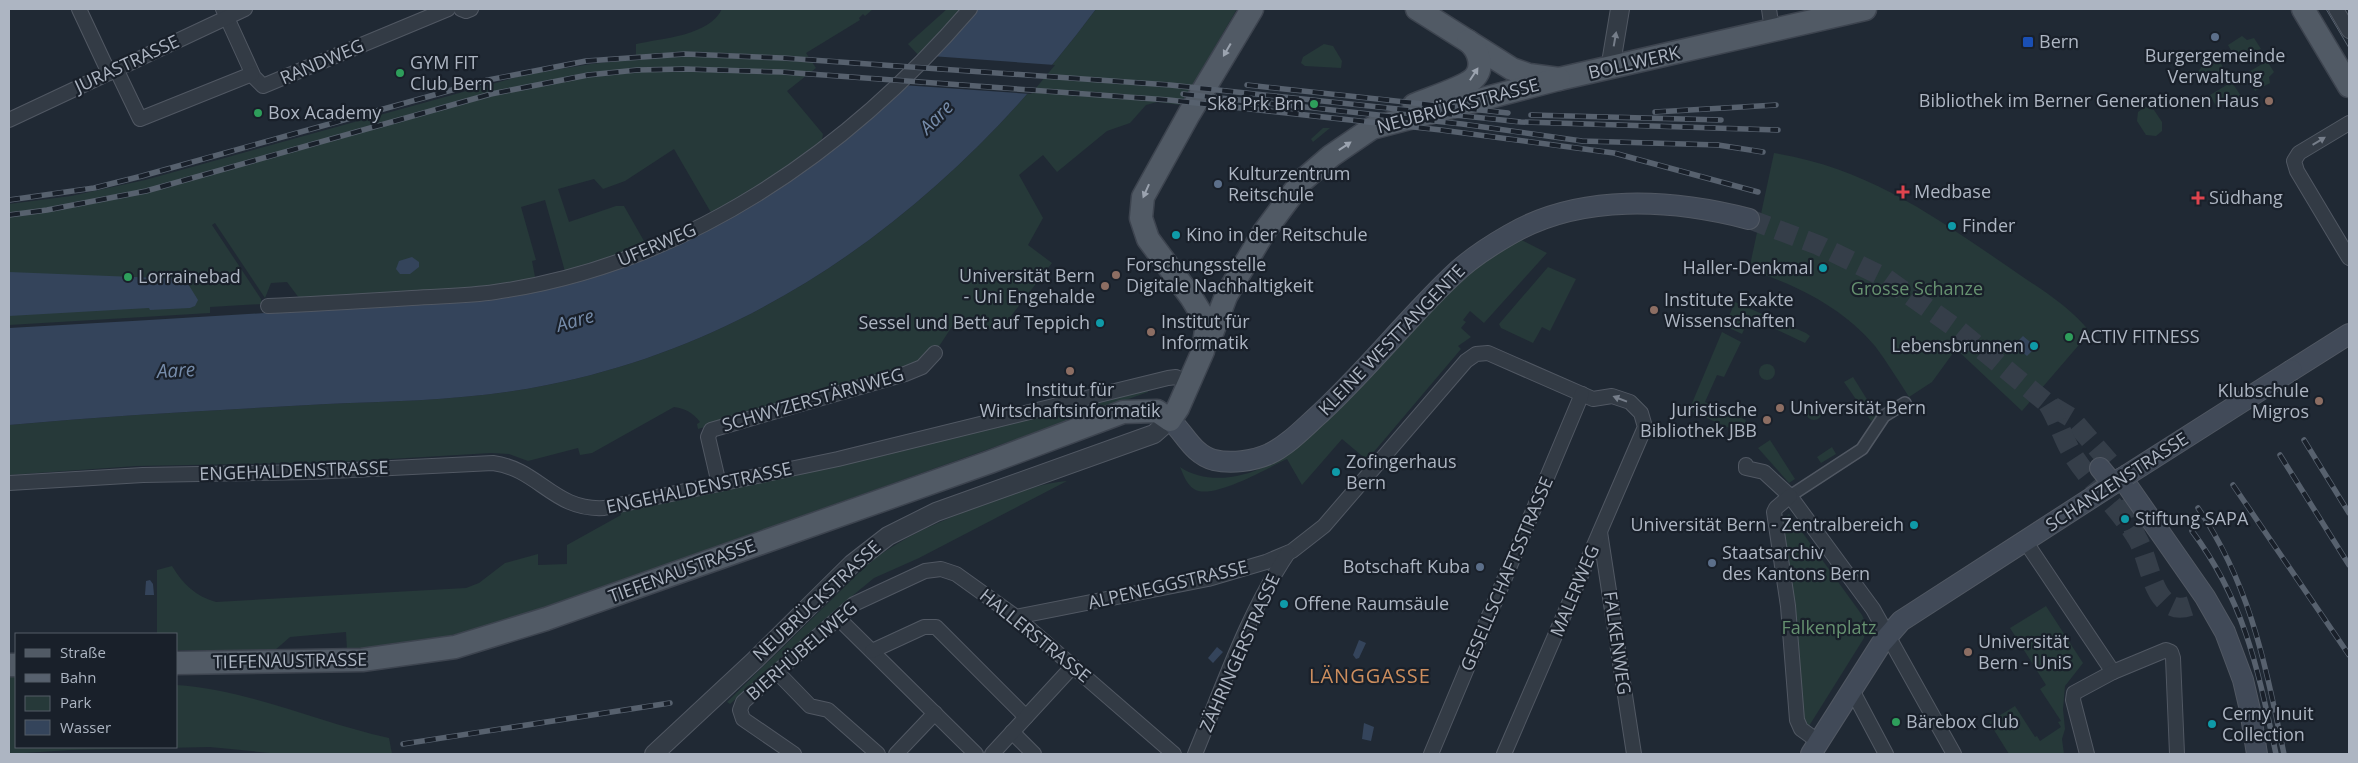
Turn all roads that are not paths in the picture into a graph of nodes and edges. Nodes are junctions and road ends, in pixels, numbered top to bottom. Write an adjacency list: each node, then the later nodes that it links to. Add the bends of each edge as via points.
1 (79, 9): 18 (street)
2 (245, 9): 13 (street, JURASTRASSE)
3 (448, 9): 19 (street, RANDWEG, via 267,85 260,84)
4 (461, 9): 5 (street)
5 (471, 9)
6 (970, 9): 28 (street, UFERWEG, via 896,87 823,150 746,202 656,248 582,273 494,292)
7 (1252, 9): 29 (main road, one-way to 29, via 1142,197 1141,218 1148,238)
8 (1417, 9): 16 (main road, BOLLWERK)
9 (1620, 9): 17 (street, one-way to 9)
10 (1865, 9): 14 (main road, BOLLWERK)
11 (2303, 9): 21 (main road)
12 (2336, 9): 15 (street)
13 (225, 13): 18 (street, JURASTRASSE); 19 (street)
14 (1771, 20): 17 (main road, BOLLWERK)
15 (2349, 31)
16 (1465, 38): 20 (main road, BOLLWERK, via 1517,71); 24 (main road, one-way to 16, via 1386,116 1473,79 1479,67 1478,55)
17 (1610, 69): 20 (main road, BOLLWERK)
18 (112, 71): 19 (street, RANDWEG, via 140,119); 22 (street, JURASTRASSE)
19 (252, 74)
20 (1559, 79): 24 (main road, NEUBRÜCKSTRASSE)
21 (2349, 86)
22 (9, 120)
23 (2349, 123): 26 (street, one-way to 23, via 2294,161 2300,153)
24 (1372, 128): 27 (main road, NEUBRÜCKSTRASSE, one-way to 24, via 1264,232 1302,181 1330,156)
25 (1749, 218): 36 (main road, KLEINE WESTTANGENTE, via 1684,206 1587,207 1548,218 1510,234 1462,266 1340,395 1304,429 1270,453 1234,462 1214,460 1198,452)
26 (2349, 258)
27 (1226, 296): 29 (main road, via 1215,305); 32 (main road, NEUBRÜCKSTRASSE)
28 (268, 306)
29 (1198, 308): 32 (main road, via 1206,323)
30 (2349, 334): 39 (main road, SCHANZENSTRASSE, bridge)
31 (935, 353): 41 (street, SCHWYZERSTÄRNWEG, via 922,368 905,374 711,430 708,437)
32 (1200, 357): 33 (main road, NEUBRÜCKSTRASSE)
33 (1184, 381): 36 (main road, NEUBRÜCKSTRASSE); 41 (street, ENGEHALDENSTRASSE, via 1168,378 838,459)
34 (1582, 394): 43 (street, MALERWEG, one-way to 34, via 1645,427 1641,413 1630,402 1612,396 1596,399); 45 (street, ALPENEGGSTRASSE, via 1488,353 1472,356 1324,526); 69 (street, GESELLSCHAFTSSTRASSE)
35 (1905, 403): 42 (street, via 1884,416 1862,450)
36 (1164, 415): 51 (main road, TIEFENAUSTRASSE, via 1123,412 556,616 471,643 418,654 362,660); 60 (street, NEUBRÜCKSTRASSE, via 1165,426 1154,434 936,512 888,536 852,564)
37 (1746, 465): 42 (street, via 1746,468 1764,472)
38 (2100, 468): 39 (main road)
39 (2121, 479): 44 (main road, SCHANZENSTRASSE); 76 (main road, via 2198,602 2225,632 2250,710)
40 (9, 483): 41 (street, ENGEHALDENSTRASSE, via 493,463 510,465 524,472 571,504 595,508)
41 (719, 484)
42 (1790, 496): 49 (street); 59 (street, via 1774,512 1788,606 1797,720)
43 (1600, 532): 70 (street, MALERWEG); 71 (street, FALKENWEG)
44 (2025, 541): 49 (main road, SCHANZENSTRASSE, via 1911,614); 54 (street)
45 (1288, 553): 47 (street, ALPENEGGSTRASSE, via 1208,579); 68 (street, ZÄHRINGERSTRASSE, via 1255,612)
46 (879, 591): 47 (street, HALLERSTRASSE, via 925,571 941,569 956,574); 48 (street, BIERHÜBELIWEG, via 854,604)
47 (1016, 617): 52 (street, HALLERSTRASSE)
48 (838, 618): 50 (street); 53 (street, BIERHÜBELIWEG)
49 (1889, 634): 55 (main road); 73 (street)
50 (872, 651): 56 (street); 57 (street, via 924,627 936,627)
51 (178, 663)
52 (1073, 666): 57 (street); 67 (street, HALLERSTRASSE)
53 (777, 672): 61 (street, BIERHÜBELIWEG, via 743,702 740,713 747,722); 62 (street, via 810,706 828,710)
54 (2113, 672): 74 (street, via 2073,694); 75 (street, via 2164,651 2171,652)
55 (1852, 690): 59 (main road); 72 (street)
56 (935, 713): 63 (street); 64 (street)
57 (1026, 717): 58 (street)
58 (1012, 732): 65 (street); 66 (street)
59 (1815, 748)
60 (654, 754)
61 (794, 754)
62 (878, 754)
63 (896, 754)
64 (976, 754)
65 (992, 754)
66 (1034, 754)
67 (1174, 754)
68 (1195, 754)
69 (1431, 754)
70 (1504, 754)
71 (1634, 754)
72 (1886, 754)
73 (1954, 754)
74 (2087, 754)
75 (2177, 754)
76 (2257, 754)

